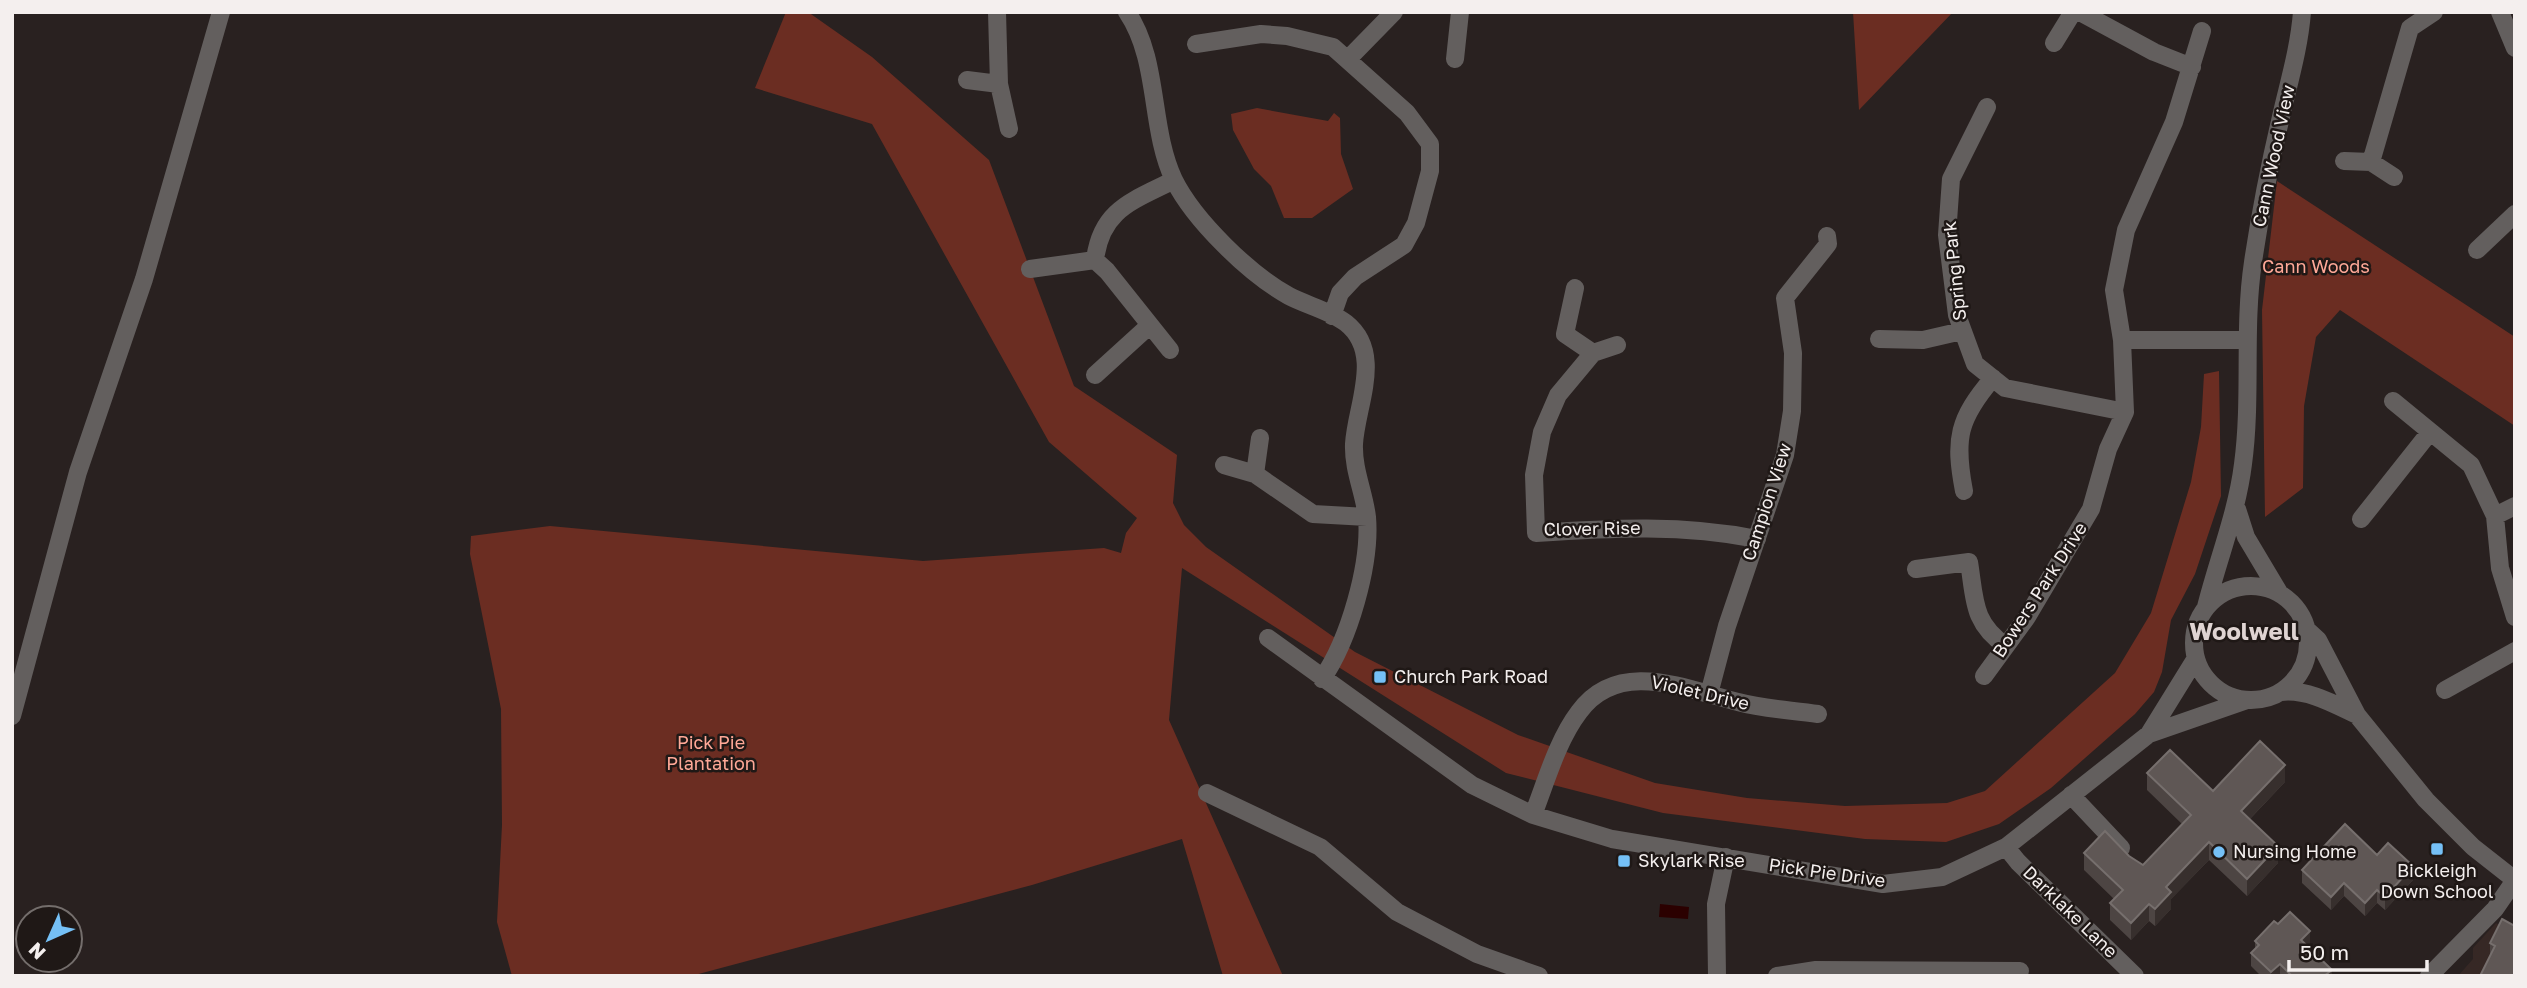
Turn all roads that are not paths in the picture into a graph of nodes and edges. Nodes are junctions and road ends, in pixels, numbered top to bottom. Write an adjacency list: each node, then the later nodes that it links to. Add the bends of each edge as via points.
1 (221, 12): 75 (street, via 144,279 78,472)
2 (997, 12): 19 (street)
3 (1127, 12): 25 (street, via 1140,32)
4 (1394, 12): 15 (street)
5 (1460, 12): 16 (street)
6 (2073, 12): 12 (street)
7 (2080, 12): 17 (street)
8 (2302, 12): 37 (street, Cann Wood View, via 2261,209)
9 (2434, 12): 23 (street, via 2410,28)
10 (2500, 12): 14 (street)
11 (2202, 31): 17 (street, Bowers Park Drive)
12 (2054, 43)
13 (1196, 44): 15 (street, via 1261,34 1287,36 1334,47)
14 (2515, 48)
15 (1349, 58): 32 (street, via 1407,113 1430,144 1430,171 1416,223 1404,245 1354,277 1340,293)
16 (1455, 59)
17 (2192, 67): 36 (street, Bowers Park Drive, via 2174,122 2126,230 2114,290)
18 (967, 80): 19 (street)
19 (999, 84): 21 (street)
20 (1987, 107): 34 (street, Spring Park, via 1951,180 1947,235)
21 (1009, 129)
22 (2344, 161): 23 (street)
23 (2371, 162): 24 (street)
24 (2394, 177)
25 (1174, 180): 29 (street, via 1126,205 1108,222 1098,236); 32 (street, via 1207,228 1266,282)
26 (2512, 224): 28 (street)
27 (1827, 236): 57 (street, Campion View, via 1828,244 1786,298 1793,353 1792,411 1785,455)
28 (2477, 250)
29 (1095, 260): 30 (street); 33 (street)
30 (1030, 270)
31 (1575, 288): 40 (street, via 1565,334)
32 (1332, 316): 43 (street, via 1347,324 1366,353)
33 (1150, 325): 39 (street); 41 (street)
34 (1962, 331): 35 (street, via 1923,340); 42 (street, Spring Park, via 1975,364)
35 (1879, 339)
36 (2122, 340): 37 (street); 46 (street, Bowers Park Drive)
37 (2245, 340): 53 (street, Cann Wood View, via 2244,448)
38 (1618, 345): 40 (street)
39 (1170, 350)
40 (1593, 353): 57 (street, Clover Rise, via 1558,395 1542,432 1534,475 1536,533 1624,527)
41 (1095, 375)
42 (1993, 378): 46 (street, Spring Park, via 2005,388); 51 (street, via 1965,415 1957,438)
43 (1363, 396): 44 (street); 55 (street, via 1354,443 1355,470)
44 (1381, 401)
45 (2393, 401): 47 (street)
46 (2125, 412): 64 (street, Bowers Park Drive, via 2108,449 2091,509)
47 (2430, 432): 54 (street, via 2471,465); 56 (street)
48 (1260, 438): 50 (street)
49 (1224, 465): 50 (street)
50 (1255, 474): 55 (street, via 1314,514)
51 (1964, 491)
52 (2515, 506): 54 (street)
53 (2236, 509): 59 (street, Cann Wood View, via 2246,537); 60 (street, Cann Wood View)
54 (2495, 516): 61 (street, via 2500,568)
55 (1367, 517): 68 (street, via 1363,567 1348,626)
56 (2361, 519)
57 (1757, 539): 71 (street, Campion View)
58 (1916, 569): 64 (street, via 1969,562 1977,614 1989,635)
59 (2280, 594): 60 (street, via 2265,587 2233,589); 62 (street, via 2297,609)
60 (2206, 607): 66 (street, via 2193,640)
61 (2515, 617)
62 (2306, 629): 70 (street, via 2307,653 2298,675); 74 (street, via 2318,640)
63 (1268, 638): 68 (street, Pick Pie Drive)
64 (2006, 646): 67 (street, Bowers Park Drive)
65 (2515, 652): 69 (street)
66 (2196, 658): 72 (street, via 2215,687); 76 (street, Pick Pie Drive)
67 (1984, 676)
68 (1322, 679): 79 (street, Pick Pie Drive, via 1472,785)
69 (2445, 690)
70 (2281, 692): 72 (street); 74 (street, via 2294,690)
71 (1709, 694): 73 (street, Violet Drive); 79 (street, Violet Drive, via 1667,682 1638,680 1604,691 1579,711)
72 (2247, 700): 76 (street, Pick Pie Drive)
73 (1818, 714)
74 (2357, 715): 83 (street, via 2426,800 2473,847)
75 (12, 716)
76 (2149, 734): 78 (street, Pick Pie Drive)
77 (1207, 793): 86 (street, via 1320,846 1397,912 1477,954)
78 (2071, 795): 80 (street, Pick Pie Drive); 82 (street)
79 (1533, 815): 81 (street, Pick Pie Drive, via 1612,839)
80 (2006, 847): 81 (street, Pick Pie Drive, via 1942,877 1883,884); 89 (street, Darklake Lane)
81 (1726, 857): 87 (street, via 1716,904)
82 (2137, 865)
83 (2515, 880): 90 (street, via 2495,909)
84 (2020, 971): 85 (street)
85 (1816, 973): 88 (street)
86 (1539, 976)
87 (1717, 976)
88 (1777, 976)
89 (2135, 976)
90 (2430, 976)

